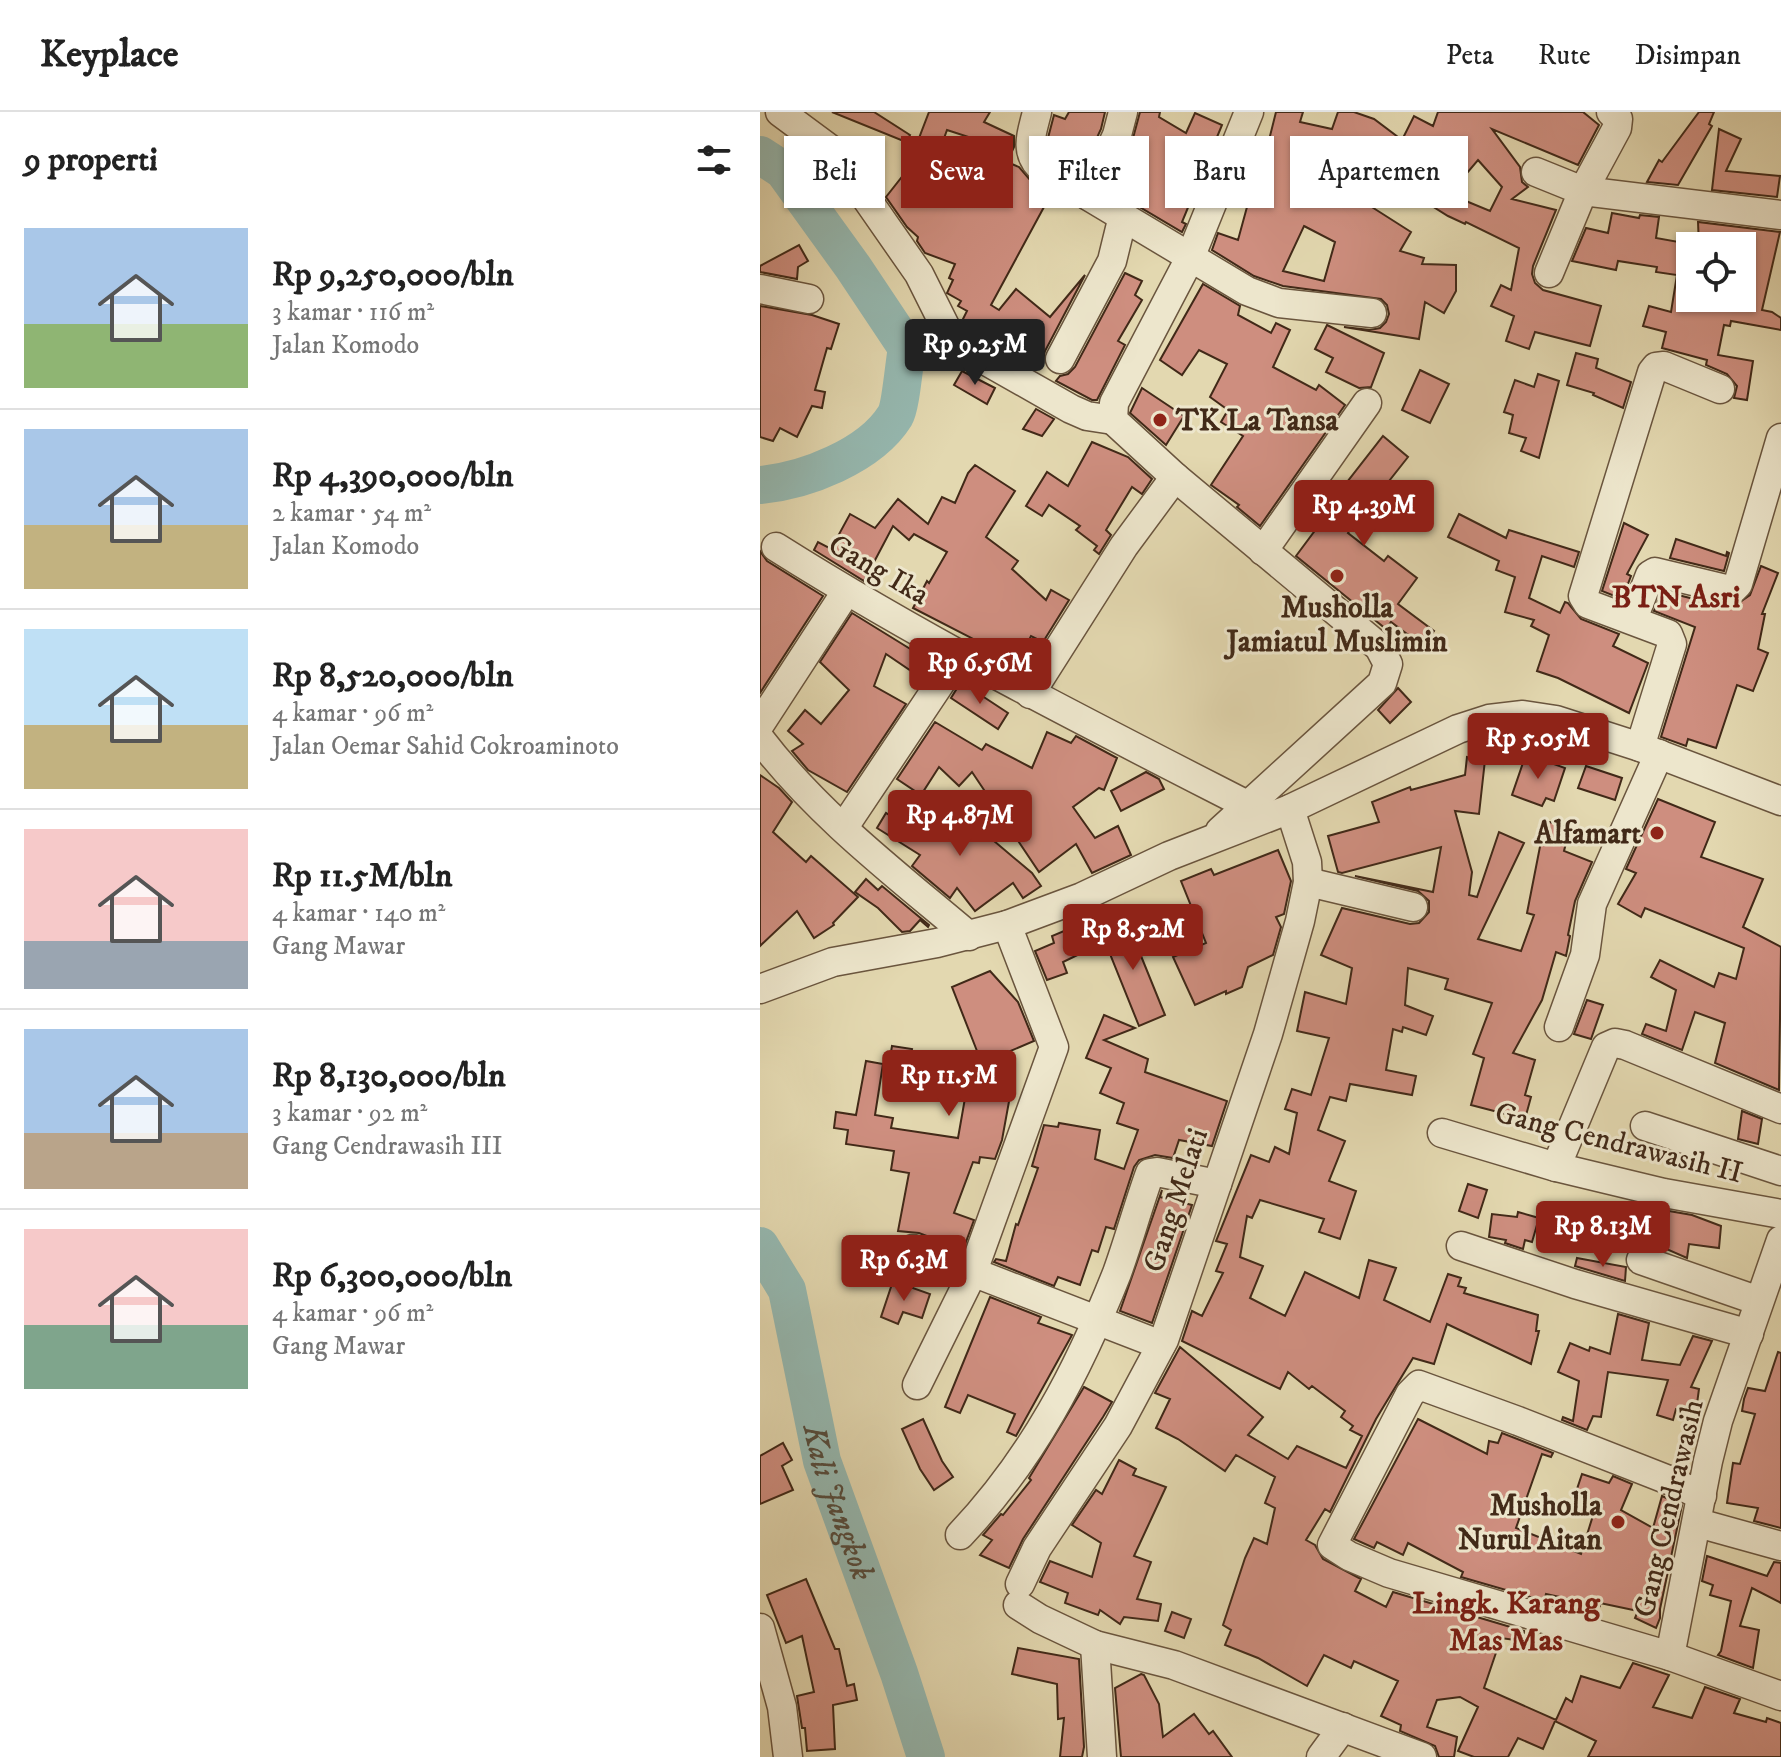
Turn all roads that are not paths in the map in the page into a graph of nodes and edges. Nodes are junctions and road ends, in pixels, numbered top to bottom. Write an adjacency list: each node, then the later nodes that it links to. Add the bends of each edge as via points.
1 (780, 112): 21 (street, via 834,152 919,274 953,342 1071,409)
2 (1037, 112): 6 (street)
3 (1123, 112): 7 (street)
4 (1249, 112): 13 (street)
5 (1611, 112): 9 (street, via 1618,119 1617,128)
6 (1031, 136)
7 (1117, 136)
8 (1536, 172): 9 (street)
9 (1583, 191): 11 (street); 14 (street)
10 (1109, 208): 12 (street)
11 (1781, 215)
12 (1123, 216): 13 (street); 18 (street, via 1112,261)
13 (1190, 258): 17 (street, via 1222,279 1279,303); 21 (street, via 1114,403)
14 (1549, 273)
15 (760, 289): 16 (street)
16 (809, 299)
17 (1372, 313)
18 (1060, 359)
19 (1720, 389): 27 (street, via 1664,366 1652,372 1583,596 1588,604)
20 (1367, 403): 25 (street)
21 (1113, 420): 23 (street)
22 (1781, 438): 27 (street, via 1738,584 1726,589 1655,572)
23 (1175, 477): 25 (street); 29 (street, via 1124,546)
24 (776, 547): 26 (street, Gang Ika)
25 (1263, 551): 33 (street, via 1379,647 1388,668 1382,683)
26 (846, 592): 28 (street, Gang Ika); 30 (street)
27 (1633, 619): 31 (street, via 1668,634 1672,644)
28 (959, 655): 29 (street, Gang Ika); 35 (street)
29 (1030, 694): 33 (street, Gang Ika)
30 (761, 739): 35 (street, via 800,787)
31 (1650, 751): 32 (street); 34 (street, via 1556,720 1523,715 1489,719); 42 (street, via 1592,904 1585,955)
32 (1781, 801)
33 (1247, 805): 36 (street)
34 (1290, 809): 36 (street); 37 (street, Gang Melati)
35 (844, 827): 40 (street)
36 (1213, 838): 39 (street)
37 (1308, 882): 38 (street); 48 (street, Gang Melati, via 1268,1034)
38 (1413, 907)
39 (1007, 925): 40 (street); 54 (street, via 1054,1047)
40 (969, 936): 41 (street, via 833,962)
41 (762, 988)
42 (1559, 1027)
43 (1781, 1109): 46 (street, via 1615,1043 1606,1047)
44 (1645, 1126): 47 (street)
45 (1442, 1133): 46 (street, Gang Cendrawasih II)
46 (1556, 1167): 49 (street, Gang Cendrawasih II)
47 (1781, 1171)
48 (1217, 1184): 56 (street, via 1150,1173); 58 (street, Gang Melati)
49 (1781, 1214)
50 (1781, 1240): 55 (street, Gang Cendrawasih)
51 (1461, 1246): 57 (street)
52 (913, 1249): 54 (street)
53 (1641, 1260): 55 (street)
54 (972, 1274): 56 (street); 59 (street)
55 (1759, 1301): 57 (street, Gang Cendrawasih)
56 (1098, 1320): 58 (street); 61 (street, via 1055,1410 1020,1463)
57 (1749, 1334): 60 (street, Gang Cendrawasih, via 1718,1421)
58 (1161, 1345): 64 (street, Gang Melati, via 1118,1426 1037,1548 1019,1594 1040,1619)
59 (917, 1385)
60 (1700, 1509): 62 (street); 65 (street, Gang Cendrawasih); 65 (street, via 1559,1437 1419,1385 1332,1543 1389,1573)
61 (960, 1535)
62 (1781, 1546)
63 (760, 1628): 68 (street, via 782,1707)
64 (1095, 1645): 67 (street, via 1174,1665); 69 (street)
65 (1670, 1656): 66 (street)
66 (1781, 1696)
67 (1343, 1727): 70 (street); 71 (street)
68 (788, 1757)
69 (1102, 1757)
70 (1321, 1757)
71 (1422, 1757)

